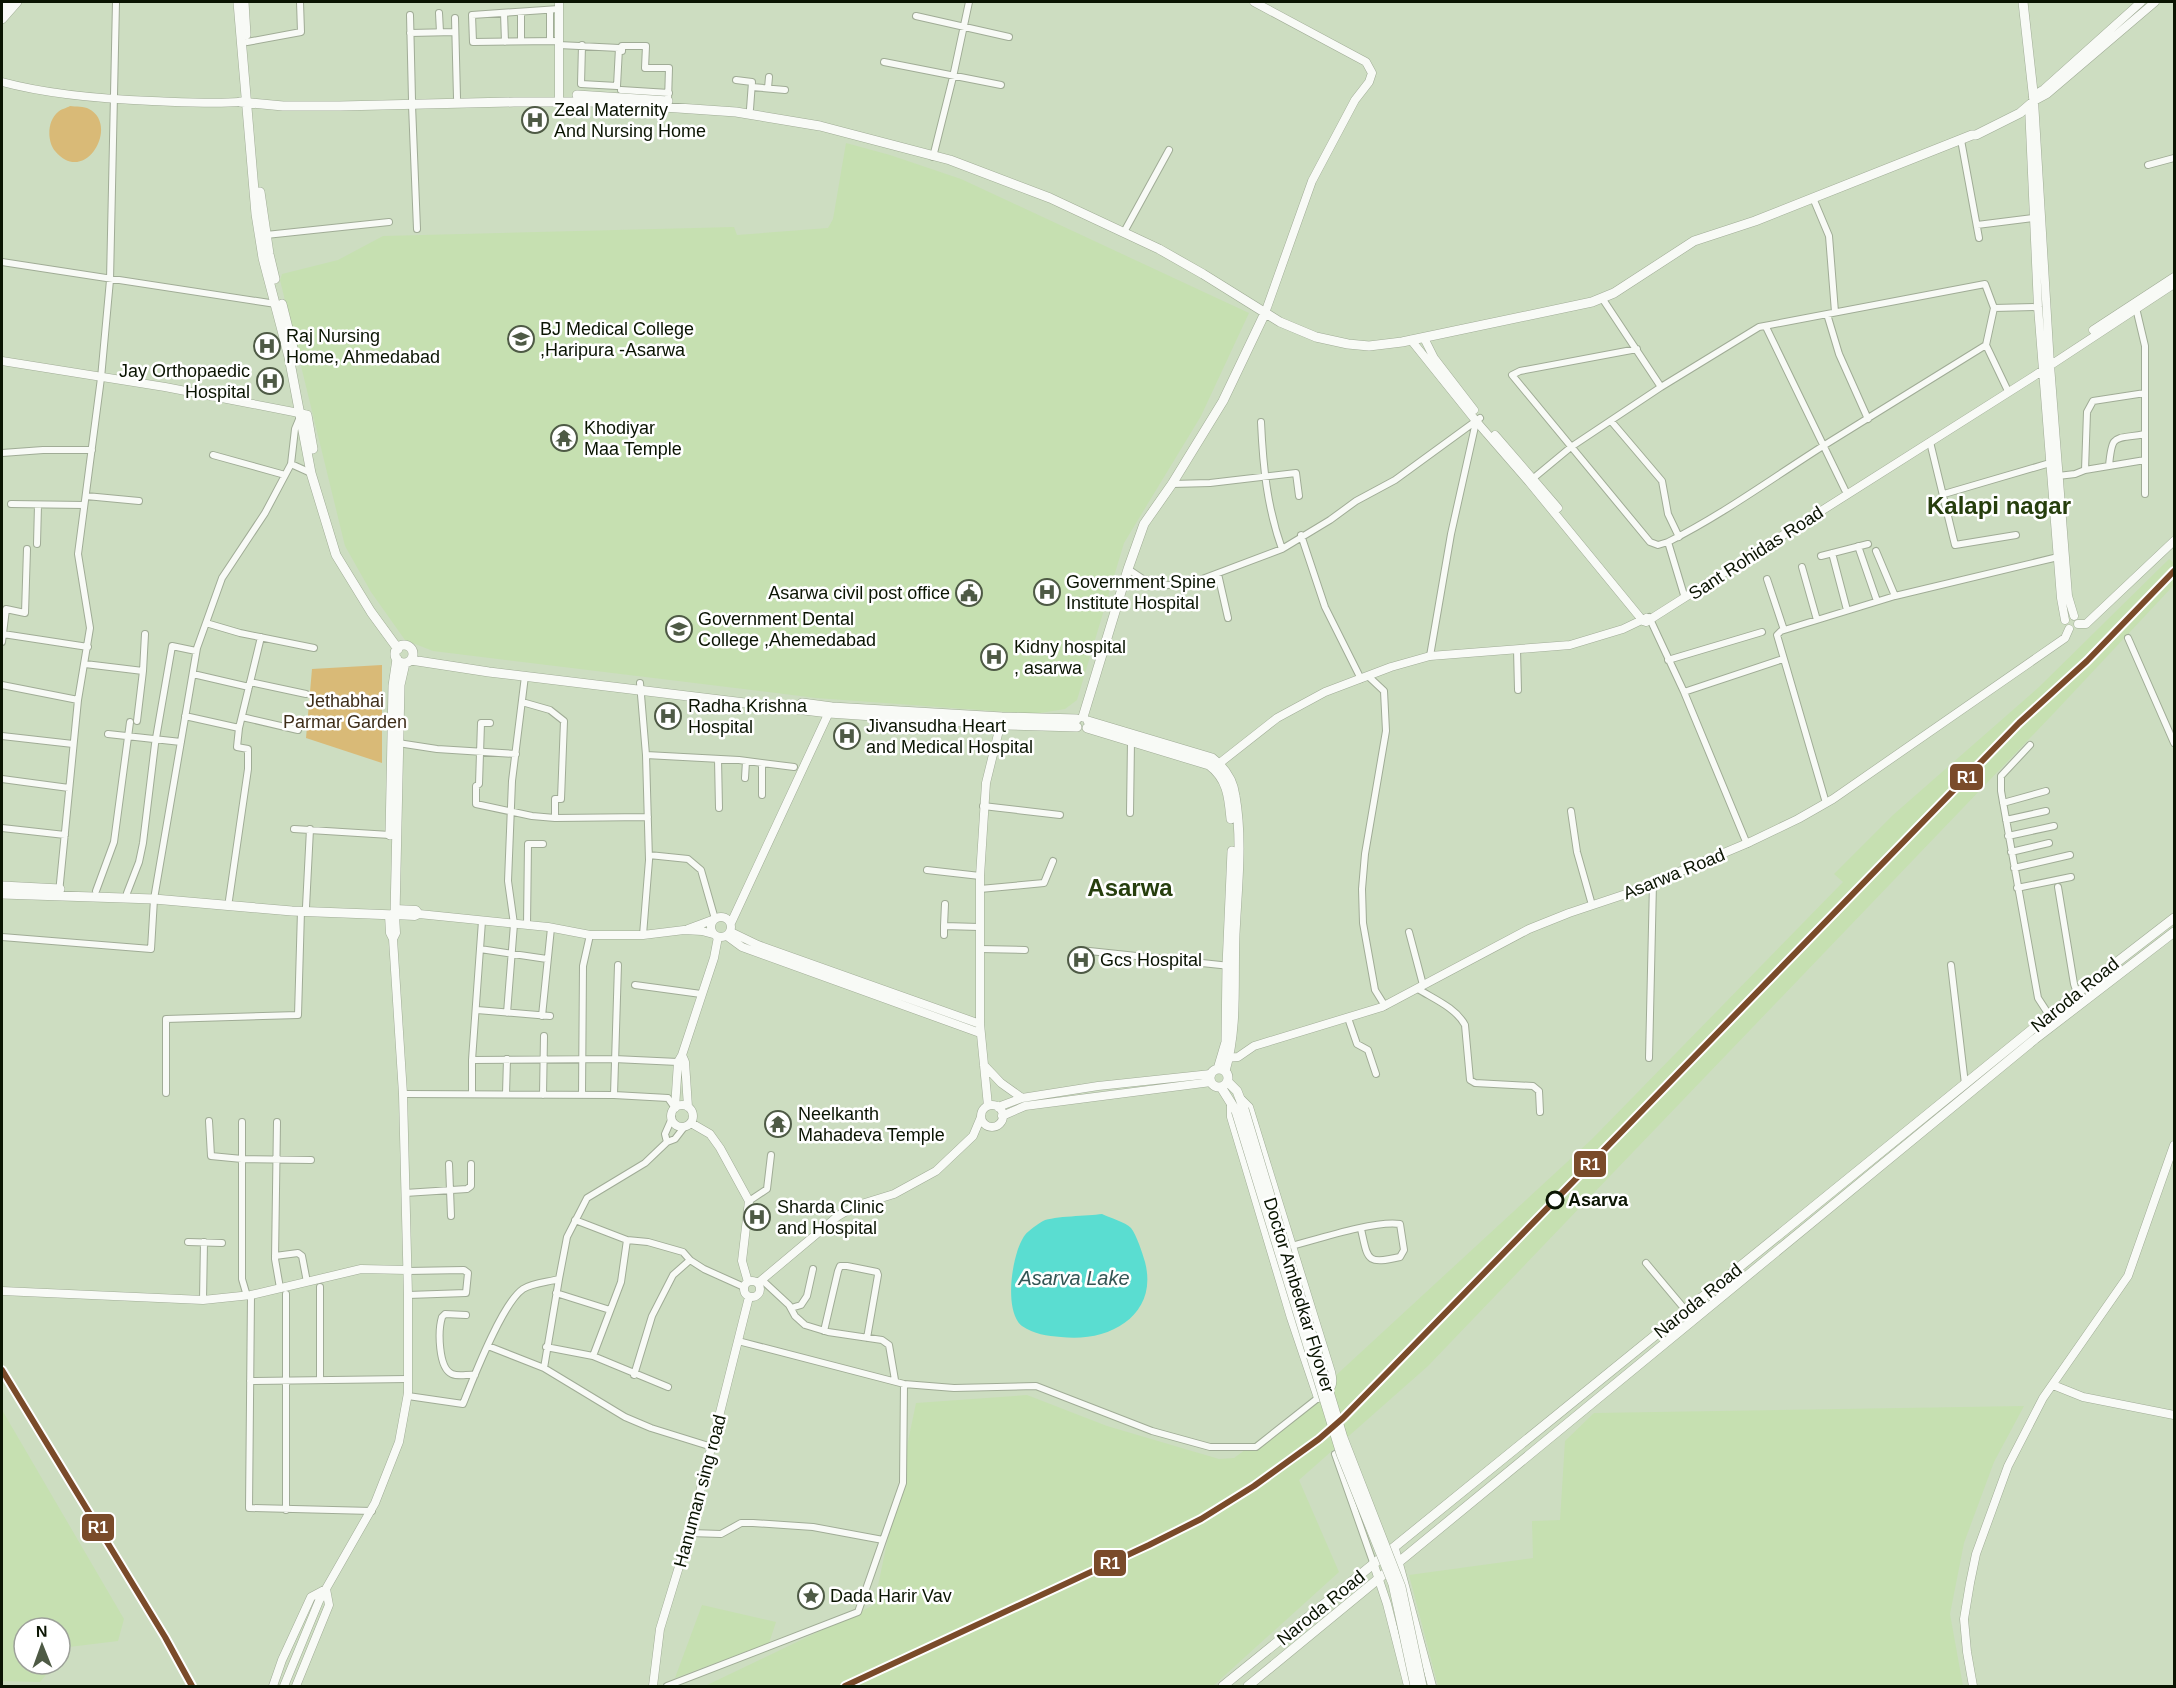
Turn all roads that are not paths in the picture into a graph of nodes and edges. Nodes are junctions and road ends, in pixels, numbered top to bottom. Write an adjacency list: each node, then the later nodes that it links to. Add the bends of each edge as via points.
1 (7, 2): 13 (main road)
2 (17, 2): 21 (main road)
3 (116, 2): 46 (street)
4 (238, 2): 48 (main road)
5 (244, 2): 28 (main road)
6 (300, 2): 28 (street, via 301,32)
7 (969, 2): 22 (street)
8 (1254, 2): 74 (street, via 1366,62 1372,73 1312,181)
9 (2021, 2): 47 (main road)
10 (2141, 2): 32 (street)
11 (2155, 2): 32 (street)
12 (559, 5): 14 (street); 30 (street)
13 (2, 8)
14 (550, 10): 15 (street); 30 (street)
15 (521, 12): 17 (street); 27 (street)
16 (439, 13): 23 (street)
17 (504, 13): 29 (street); 29 (street, via 472,15 473,42)
18 (410, 15): 25 (street)
19 (916, 16): 22 (street)
20 (455, 18): 24 (street)
21 (2, 19)
22 (963, 28): 26 (street); 35 (street)
23 (440, 32): 24 (street); 25 (street)
24 (455, 32): 44 (street)
25 (410, 33): 49 (street)
26 (1009, 38)
27 (521, 41): 29 (street); 30 (street)
28 (247, 42): 48 (main road)
29 (505, 42)
30 (556, 42): 31 (street); 45 (street)
31 (582, 45): 31 (street, via 619,48 617,86 581,84)
32 (2098, 45): 47 (street, via 2047,94)
33 (884, 62): 35 (street)
34 (769, 77): 40 (street)
35 (953, 77): 38 (street); 53 (street)
36 (736, 80): 39 (street, via 752,82)
37 (2, 82): 46 (street)
38 (1000, 85)
39 (752, 87): 40 (street); 50 (street)
40 (768, 88): 41 (street)
41 (785, 90)
42 (621, 93): 43 (main road); 43 (street, via 622,46 646,46 645,68 669,68); 45 (main road)
43 (669, 97): 50 (main road)
44 (457, 98): 45 (main road); 49 (main road)
45 (558, 98): 49 (main road); 53 (main road, via 771,117)
46 (113, 99): 48 (street); 66 (street)
47 (2032, 101): 51 (main road, via 2020,113); 57 (street); 82 (street)
48 (247, 102): 49 (main road); 62 (main road); 69 (main road, via 256,214)
49 (412, 102): 60 (street)
50 (750, 109): 53 (main road, via 817,119)
51 (1961, 140): 56 (main road); 59 (street)
52 (1169, 150): 61 (street)
53 (933, 154): 61 (main road, via 1050,198)
54 (2175, 158): 55 (street)
55 (2148, 165)
56 (1813, 198): 68 (main road, via 1694,241); 73 (street, via 1829,236)
57 (2033, 218): 59 (street); 70 (street)
58 (389, 222): 62 (street)
59 (1977, 225): 63 (street)
60 (417, 229)
61 (1124, 232): 74 (main road)
62 (266, 235): 87 (main road, via 290,332)
63 (1979, 238)
64 (2, 262): 66 (street)
65 (2175, 277): 82 (street)
66 (110, 280): 69 (street); 83 (street)
67 (2175, 284): 72 (street, Sant Rohidas Road)
68 (1602, 298): 77 (main road); 80 (street)
69 (276, 304): 87 (main road)
70 (2038, 307): 71 (street); 82 (street)
71 (1994, 308): 73 (street, via 1984,284); 79 (street)
72 (2136, 308): 82 (street, Sant Rohidas Road); 86 (street, via 2145,346)
73 (1835, 312): 75 (street)
74 (1265, 313): 78 (main road, via 1296,330 1338,343 1369,346); 109 (main road, via 1228,393)
75 (1827, 314): 76 (street); 88 (street, via 1839,354)
76 (1766, 327): 84 (street, via 1759,327); 94 (street)
77 (1424, 338): 78 (main road); 89 (street)
78 (1411, 340): 89 (street)
79 (1986, 345): 85 (street); 88 (street)
80 (1637, 349): 84 (street); 95 (street, via 1526,369 1512,375)
81 (2, 361): 83 (street)
82 (2046, 365): 85 (street); 93 (street, Sant Rohidas Road); 100 (street); 106 (street)
83 (101, 378): 87 (street); 96 (street)
84 (1661, 387): 90 (street)
85 (2007, 389): 110 (street)
86 (2145, 393): 92 (street); 103 (street, via 2093,401 2089,406)
87 (304, 414): 101 (street, via 295,429); 104 (main road); 160 (main road, via 342,553)
88 (1869, 419): 94 (street)
89 (1478, 420): 108 (street); 120 (street, via 1395,480); 161 (street, via 1449,544)
90 (1611, 421): 95 (street); 121 (street, via 1662,481 1668,514)
91 (1261, 422): 107 (street)
92 (2145, 434): 99 (street); 102 (street, via 2114,440)
93 (1930, 442): 111 (street); 142 (street, Sant Rohidas Road)
94 (1823, 446): 110 (street); 121 (street)
95 (1571, 447): 108 (street); 123 (street, via 1650,542)
96 (92, 450): 97 (street); 113 (street)
97 (2, 453)
98 (213, 455): 105 (street)
99 (2145, 460): 102 (street); 112 (street)
100 (2050, 463): 111 (street); 132 (street)
101 (291, 464): 104 (street); 105 (street)
102 (2109, 466): 103 (street)
103 (2085, 470): 106 (street)
104 (311, 473): 160 (main road, via 336,555)
105 (285, 475): 146 (street, via 222,578)
106 (2058, 476): 145 (street, via 2068,596)
107 (1264, 477): 109 (street); 114 (street, via 1296,473); 128 (street)
108 (1531, 480): 142 (street)
109 (1172, 484): 134 (main road, via 1144,524)
110 (1845, 490): 137 (street)
111 (1944, 494): 119 (street, via 1955,545)
112 (2145, 494)
113 (86, 496): 115 (street); 118 (street)
114 (1299, 496)
115 (139, 501)
116 (11, 504): 117 (street)
117 (38, 505): 118 (street); 124 (street)
118 (84, 505): 156 (street, via 78,554 90,628)
119 (2016, 535)
120 (1301, 536): 128 (street); 168 (street, via 1325,607)
121 (1679, 537): 123 (street)
122 (2175, 541): 145 (street)
123 (1668, 542): 137 (street)
124 (37, 543)
125 (1868, 544): 126 (street)
126 (1858, 546): 130 (street); 139 (street)
127 (27, 549): 150 (street, via 25,613 6,609)
128 (1282, 549): 135 (street)
129 (1876, 551): 138 (street)
130 (1832, 553): 131 (street); 140 (street)
131 (1821, 556)
132 (2058, 557): 138 (street); 144 (street)
133 (1802, 567): 143 (street)
134 (1128, 569): 135 (street, via 1143,579 1167,585 1189,584); 181 (main road)
135 (1218, 574): 141 (street)
136 (1767, 579): 148 (street)
137 (1684, 595): 142 (street)
138 (1894, 596): 139 (street)
139 (1877, 601): 140 (street)
140 (1847, 610): 143 (street)
141 (1228, 618)
142 (1647, 619): 158 (street, via 1570,645); 163 (street)
143 (1817, 620): 148 (street)
144 (2065, 620): 145 (street, via 2070,616); 147 (street)
145 (2079, 621): 147 (street); 153 (street, Asarwa Road)
146 (206, 623): 152 (street); 159 (street)
147 (2069, 629): 153 (street)
148 (1784, 630): 162 (street, via 1777,634)
149 (1762, 632): 163 (street)
150 (3, 633): 155 (street); 156 (street)
151 (145, 634): 165 (street)
152 (261, 637): 157 (street); 169 (street)
153 (2065, 638): 208 (street, Asarwa Road)
154 (2128, 638): 192 (street)
155 (2, 642)
156 (88, 647): 164 (street)
157 (314, 648)
158 (1517, 649): 161 (street); 172 (street)
159 (196, 651): 166 (street); 188 (street, via 171,646)
160 (404, 655): 167 (main road); 171 (main road); 191 (main road); 225 (main road, via 393,687)
161 (1430, 656): 168 (street)
162 (1783, 659): 173 (street); 208 (street)
163 (1668, 660): 173 (street)
164 (85, 664): 165 (street); 175 (street)
165 (143, 671): 187 (street)
166 (193, 674): 169 (street); 178 (street)
167 (525, 676): 171 (main road); 176 (street)
168 (1364, 677): 201 (street, via 1325,692 1277,718); 285 (street, via 1384,691 1386,731 1362,889 1363,923 1375,990)
169 (249, 684): 174 (street); 179 (street)
170 (2, 685): 175 (street)
171 (641, 686): 177 (main road); 197 (street)
172 (1518, 690)
173 (1684, 692): 229 (street)
174 (306, 694)
175 (78, 700): 193 (street)
176 (522, 702): 196 (street); 218 (street, via 550,710 564,721 561,799 555,800)
177 (830, 710): 180 (main road); 248 (street)
178 (185, 716): 183 (street); 190 (street)
179 (242, 717): 183 (street); 184 (street)
180 (1001, 721): 181 (main road); 210 (street)
181 (1082, 722): 189 (main road); 201 (main road, via 1202,754)
182 (490, 723): 195 (street, via 481,723)
183 (239, 728): 249 (street, via 237,747 248,749 248,769)
184 (298, 730)
185 (108, 734): 187 (street)
186 (2, 736): 193 (street)
187 (127, 736): 188 (street); 243 (street, via 114,842)
188 (156, 740): 190 (street); 245 (street, via 143,843)
189 (1131, 741): 201 (main road); 215 (street)
190 (181, 742): 247 (street)
191 (398, 743): 195 (street); 253 (main road)
192 (2175, 743)
193 (73, 744): 205 (street)
194 (2030, 745): 209 (street, via 2001,776)
195 (479, 752): 196 (street); 212 (street, via 476,804)
196 (516, 754): 212 (street)
197 (646, 754): 198 (street); 217 (street)
198 (718, 759): 199 (street); 211 (street)
199 (746, 761): 200 (street); 203 (street)
200 (762, 763): 202 (street); 207 (street)
201 (1216, 766): 280 (main road, via 1232,782 1235,796)
202 (794, 767)
203 (745, 778)
204 (2, 779): 205 (street)
205 (69, 788): 224 (street)
206 (2046, 791): 209 (street)
207 (762, 795)
208 (1826, 802): 229 (street, Asarwa Road)
209 (2003, 803): 219 (street)
210 (984, 806): 216 (street); 236 (street)
211 (719, 808)
212 (511, 811): 218 (street); 258 (street, via 508,881)
213 (2046, 811): 219 (street)
214 (1571, 812): 251 (street)
215 (1130, 813)
216 (1060, 815)
217 (648, 817): 218 (street); 231 (street)
218 (555, 818)
219 (2006, 820): 226 (street)
220 (2054, 826): 226 (street)
221 (2, 828): 224 (street)
222 (294, 828): 223 (street)
223 (310, 829): 225 (street); 252 (street)
224 (65, 835): 244 (street)
225 (390, 835): 253 (main road)
226 (2008, 836): 230 (street)
227 (2049, 843): 230 (street)
228 (543, 844): 259 (street, via 528,844)
229 (1747, 844): 238 (street, Asarwa Road)
230 (2011, 852): 234 (street)
231 (649, 855): 254 (street, via 688,859 701,870); 268 (street)
232 (2070, 855): 234 (street)
233 (1053, 861): 242 (street, via 1044,883)
234 (2014, 867): 241 (street)
235 (927, 870): 236 (street)
236 (980, 876): 242 (street)
237 (2071, 877): 241 (street)
238 (1653, 883): 251 (street, Asarwa Road); 297 (street)
239 (2, 886): 244 (main road)
240 (2058, 887): 283 (street)
241 (2018, 888): 288 (street, via 2038,998 2043,1009)
242 (980, 889): 261 (street)
243 (96, 891): 244 (main road); 245 (main road)
244 (59, 892): 246 (main road); 247 (main road)
245 (127, 892): 247 (main road)
246 (2, 894)
247 (155, 896): 249 (main road); 252 (main road); 271 (street, via 153,946 148,950)
248 (741, 898): 254 (street); 257 (street)
249 (229, 900): 252 (main road)
250 (945, 904): 260 (street)
251 (1592, 905): 282 (street, Asarwa Road, via 1529,929)
252 (304, 909): 253 (main road); 310 (street, via 298,1015 166,1019)
253 (392, 912): 256 (street); 311 (street)
254 (719, 918): 257 (street); 263 (street); 270 (street, via 711,924)
255 (2175, 918): 283 (main road, Naroda Road)
256 (482, 921): 258 (street); 272 (street)
257 (731, 923): 266 (street)
258 (514, 924): 259 (street); 276 (street)
259 (526, 925): 262 (street)
260 (944, 926): 261 (street); 269 (street)
261 (979, 927): 273 (street)
262 (551, 928): 267 (street); 277 (street)
263 (684, 930): 268 (street); 270 (street)
264 (1409, 932): 282 (street)
265 (2175, 932): 292 (main road, Naroda Road)
266 (729, 934): 270 (street); 293 (street); 294 (street, via 742,947)
267 (590, 935): 268 (street); 301 (street, via 583,966)
268 (643, 935)
269 (944, 935)
270 (716, 936): 284 (street, via 714,958)
271 (2, 937)
272 (480, 949): 276 (street); 286 (street)
273 (980, 949): 274 (street); 293 (street)
274 (1025, 950)
275 (1080, 950): 280 (street)
276 (511, 954): 277 (street); 287 (street)
277 (547, 959): 289 (street)
278 (618, 965): 302 (street)
279 (1951, 965): 308 (street)
280 (1230, 966): 296 (main road, via 1232,1032)
281 (635, 985): 284 (street)
282 (1420, 987): 285 (street, Asarwa Road); 323 (street, via 1455,1011 1465,1025 1470,1080 1533,1086 1539,1091)
283 (2077, 993): 288 (main road, Naroda Road)
284 (701, 994): 303 (street)
285 (1385, 1006): 291 (street, Asarwa Road)
286 (477, 1010): 287 (street); 298 (street)
287 (507, 1013): 289 (street)
288 (2051, 1013): 292 (main road); 308 (main road, Naroda Road)
289 (542, 1016): 290 (street)
290 (550, 1016)
291 (1348, 1018): 296 (street, Asarwa Road, via 1254,1046 1242,1054); 306 (street, via 1357,1044 1368,1050)
292 (2060, 1020): 373 (main road, Naroda Road)
293 (980, 1024): 294 (street)
294 (980, 1033): 304 (street)
295 (544, 1036): 300 (street)
296 (1226, 1055): 305 (main road)
297 (1649, 1058)
298 (472, 1059): 299 (street); 312 (street)
299 (507, 1059): 300 (street); 313 (street)
300 (543, 1059): 301 (street); 314 (street)
301 (582, 1059): 302 (street); 315 (street)
302 (614, 1059): 303 (street); 316 (street)
303 (680, 1059): 320 (street, via 685,1062); 322 (street)
304 (983, 1064): 317 (street); 319 (street)
305 (1216, 1074): 307 (main road, via 1228,1075); 307 (main road, via 1214,1086); 309 (street); 309 (street, via 1159,1079)
306 (1376, 1074)
307 (1225, 1084): 318 (main road)
308 (1965, 1084): 371 (main road, Naroda Road)
309 (1118, 1088): 317 (street); 324 (street, via 1025,1106)
310 (166, 1093)
311 (402, 1094): 312 (street); 342 (street)
312 (472, 1094): 313 (street)
313 (506, 1094): 314 (street)
314 (543, 1095): 315 (street)
315 (582, 1095): 316 (street)
316 (614, 1095): 322 (street, via 668,1098)
317 (1022, 1098): 321 (street)
318 (1238, 1105): 351 (street, via 1249,1107); 392 (street, via 1231,1118); 413 (main road, Doctor Ambedkar Flyover, bridge, via 1341,1455 1393,1584); 414 (main road, Doctor Ambedkar Flyover, bridge, via 1343,1438 1401,1587)
319 (988, 1106): 321 (street); 325 (street)
320 (688, 1107): 322 (street); 330 (street, via 693,1116)
321 (998, 1107): 324 (street)
322 (675, 1108): 326 (street)
323 (1540, 1112)
324 (1002, 1116): 331 (street, via 1000,1123)
325 (981, 1117): 331 (street); 332 (street)
326 (672, 1118): 330 (street, via 678,1126); 333 (street, via 665,1134)
327 (210, 1121): 336 (street, via 211,1156)
328 (242, 1122): 336 (street)
329 (277, 1122): 337 (street)
330 (688, 1125): 333 (street); 343 (street, via 710,1134)
331 (990, 1126): 332 (street)
332 (973, 1136): 358 (street, via 936,1171 916,1183 838,1216)
333 (667, 1142): 345 (street, via 645,1163 587,1198)
334 (2175, 1145): 389 (street, via 2128,1276)
335 (771, 1155): 343 (street, via 767,1189)
336 (242, 1159): 337 (street); 365 (street, via 242,1279)
337 (276, 1160): 338 (street); 352 (street)
338 (311, 1160)
339 (449, 1164): 341 (street)
340 (471, 1164): 341 (street, via 471,1186 467,1190)
341 (450, 1190): 342 (street); 344 (street)
342 (405, 1193): 356 (street)
343 (749, 1201): 360 (street, via 742,1261)
344 (451, 1216)
345 (575, 1220): 347 (street); 357 (street, via 567,1237)
346 (1361, 1229): 346 (street, via 1400,1224 1404,1250 1400,1257 1373,1260 1366,1254); 351 (street)
347 (627, 1240): 353 (street, via 683,1252); 370 (street, via 621,1282)
348 (188, 1242): 349 (street)
349 (204, 1242): 350 (street); 368 (street)
350 (222, 1243)
351 (1292, 1245): 392 (street, via 1334,1382)
352 (275, 1257): 359 (street, via 298,1253 302,1256); 363 (street)
353 (690, 1260): 360 (street, via 713,1274); 382 (street, via 673,1275 652,1316)
354 (1646, 1263): 371 (street)
355 (813, 1269): 369 (street, via 807,1296 801,1305)
356 (407, 1270): 359 (street, via 361,1269); 366 (street); 366 (street, via 468,1273 466,1293)
357 (559, 1280): 364 (street); 377 (street, via 523,1289 496,1327)
358 (760, 1281): 360 (street); 367 (street, via 759,1293); 369 (street)
359 (307, 1282): 363 (street)
360 (746, 1284): 367 (street, via 744,1291)
361 (320, 1287): 385 (street)
362 (2, 1291): 368 (street)
363 (283, 1291): 365 (street); 384 (street)
364 (556, 1293): 370 (street); 378 (street)
365 (249, 1295): 368 (street); 387 (street)
366 (408, 1295): 383 (street)
367 (749, 1296): 376 (street, Hanuman sing road)
368 (204, 1300)
369 (791, 1308): 374 (street, via 805,1325)
370 (610, 1310): 379 (street)
371 (1686, 1311): 373 (street); 400 (main road, Naroda Road)
372 (466, 1315): 381 (street, via 442,1317 441,1361 456,1376)
373 (1693, 1319): 401 (main road, Naroda Road)
374 (825, 1331): 375 (street); 375 (street, via 838,1271 840,1266 847,1266 878,1275)
375 (867, 1338): 386 (street, via 889,1345)
376 (738, 1341): 386 (street); 394 (street, Hanuman sing road)
377 (488, 1346): 380 (street); 381 (street)
378 (546, 1347): 379 (street); 380 (street)
379 (593, 1356): 382 (street)
380 (544, 1368): 394 (street, via 625,1417)
381 (475, 1375): 391 (street, via 463,1404)
382 (634, 1375): 390 (street)
383 (408, 1379): 385 (street); 391 (street)
384 (285, 1380): 385 (street); 387 (street); 396 (street)
385 (320, 1380)
386 (895, 1380): 388 (street)
387 (250, 1381): 396 (street, via 248,1506 252,1510)
388 (904, 1384): 392 (street, via 954,1388 1036,1386 1152,1431 1210,1447 1256,1447); 399 (street, via 903,1483)
389 (2053, 1385): 393 (street, via 2083,1397); 416 (street, via 2008,1466 1976,1554 1964,1619)
390 (668, 1387)
391 (408, 1396): 397 (street, via 399,1443)
392 (1318, 1398)
393 (2175, 1415)
394 (712, 1447): 398 (street, Hanuman sing road)
395 (1335, 1454): 402 (street)
396 (286, 1510): 397 (street)
397 (372, 1511): 404 (street)
398 (690, 1533): 399 (street, via 721,1534 741,1523 753,1522 813,1527); 408 (street, Hanuman sing road, via 660,1629)
399 (883, 1540): 409 (street, via 858,1612)
400 (1395, 1549): 401 (street); 402 (main road, Naroda Road)
401 (1398, 1562): 403 (main road, Naroda Road); 415 (street)
402 (1374, 1565): 403 (street); 410 (main road, Naroda Road)
403 (1379, 1579): 411 (main road, Naroda Road); 412 (street)
404 (326, 1589): 405 (street, via 311,1597); 406 (street); 407 (street, via 329,1605)
405 (273, 1686)
406 (284, 1686)
407 (296, 1686)
408 (653, 1686)
409 (667, 1686)
410 (1223, 1686)
411 (1248, 1686)
412 (1408, 1686)
413 (1415, 1686)
414 (1422, 1686)
415 (1432, 1686)
416 (1973, 1686)

